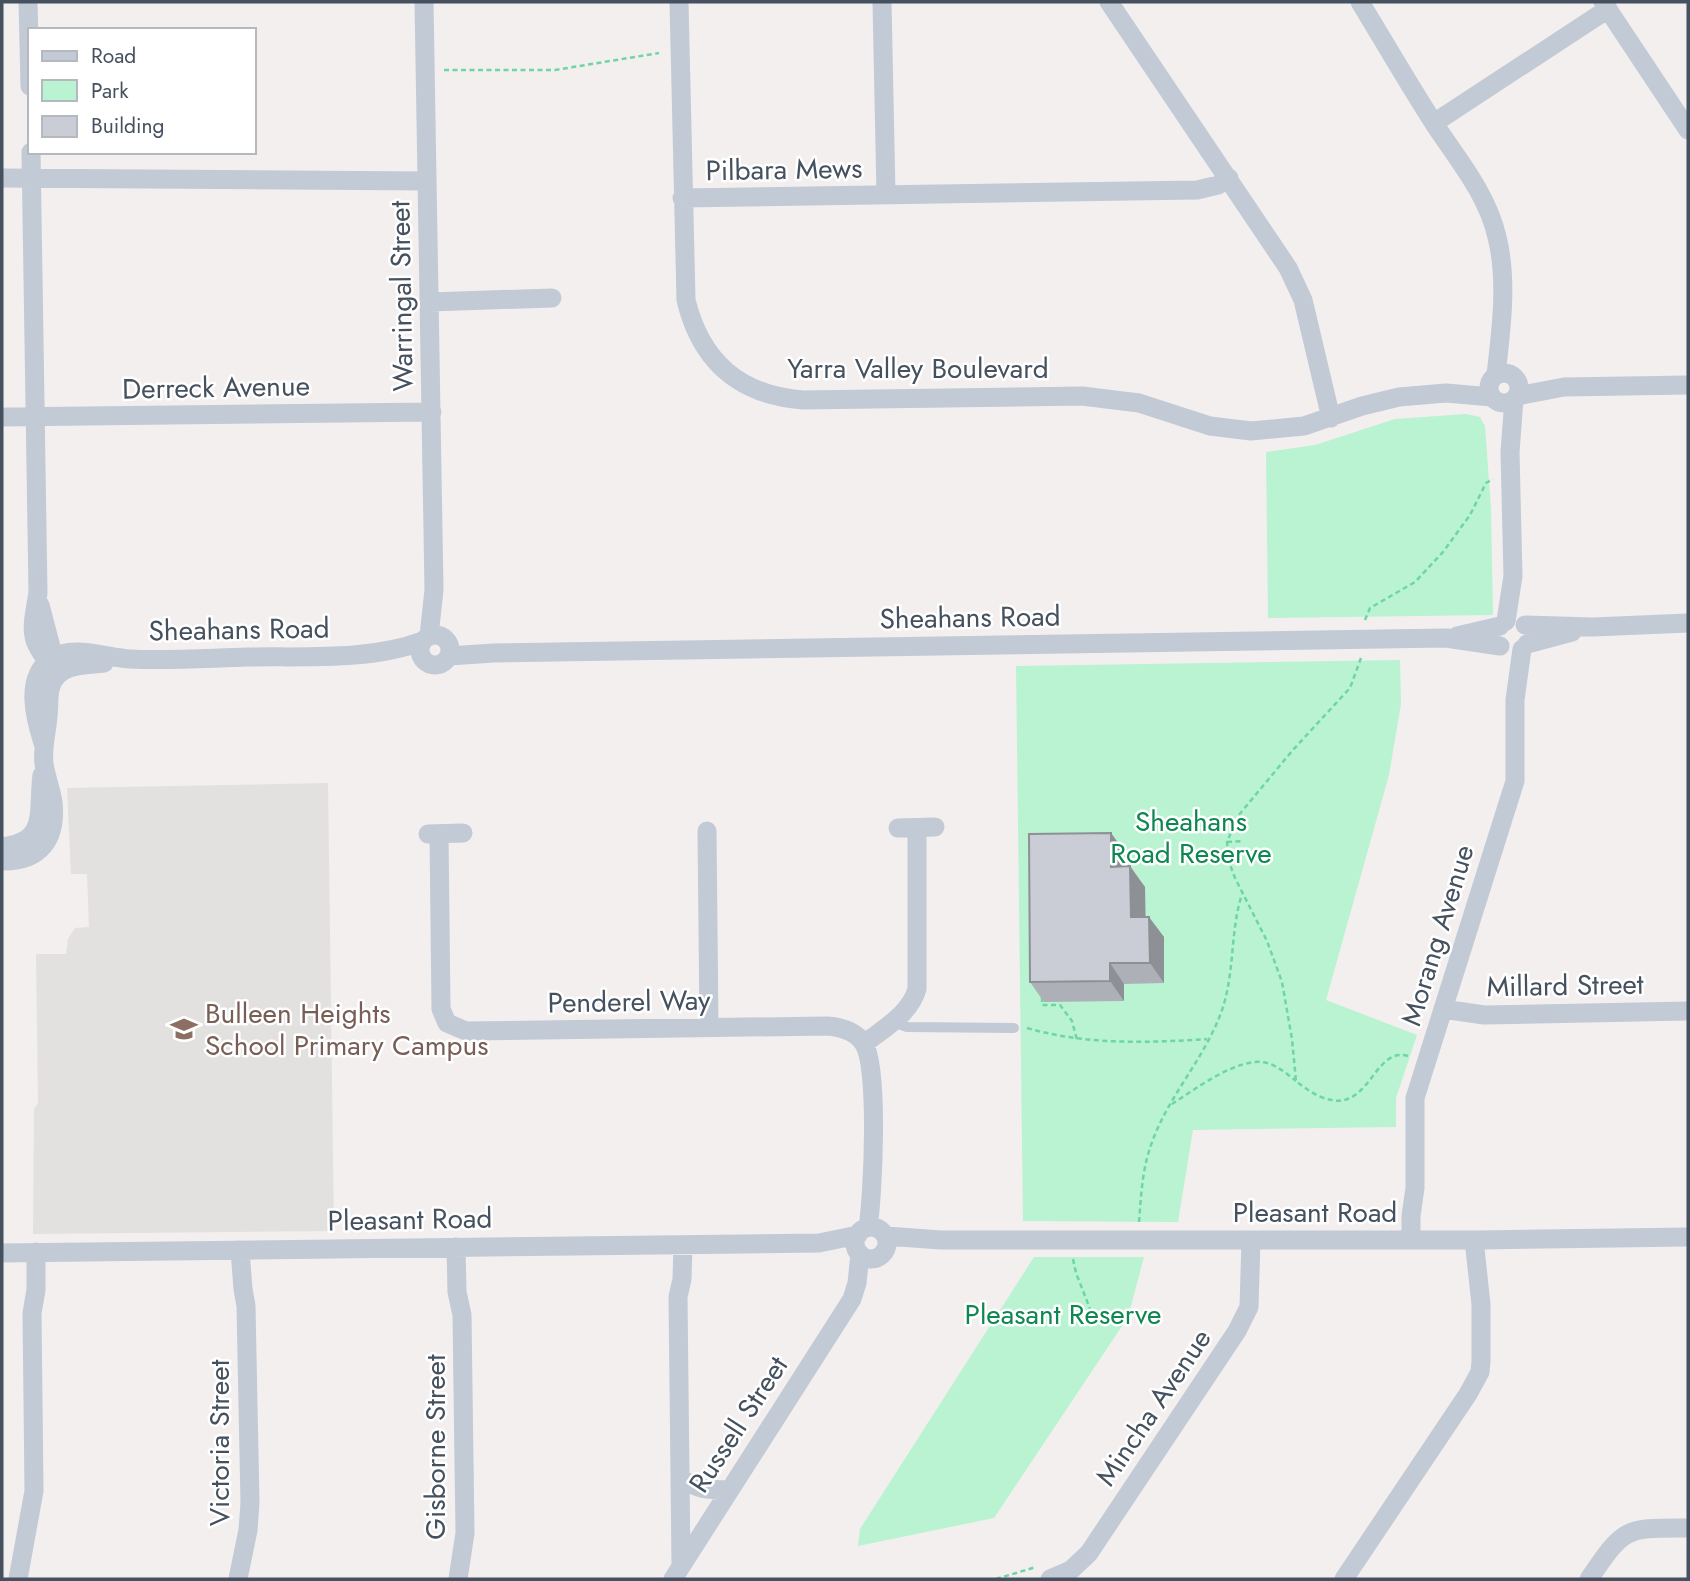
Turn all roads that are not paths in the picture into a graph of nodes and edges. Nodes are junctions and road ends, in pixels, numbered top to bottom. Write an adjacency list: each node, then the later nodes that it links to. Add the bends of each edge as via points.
1 (28, 2): 8 (street)
2 (424, 2): 15 (street, Warringal Street)
3 (679, 2): 17 (street, Yarra Valley Boulevard)
4 (882, 2): 16 (street, Pilbara Mews)
5 (1109, 2): 14 (street)
6 (1360, 2): 9 (street)
7 (1606, 5): 9 (street); 10 (street)
8 (29, 28)
9 (1434, 123): 21 (street, via 1478,188 1493,220 1500,257)
10 (1688, 130)
11 (31, 154): 13 (street)
12 (2, 178): 13 (street)
13 (32, 178): 15 (street); 24 (street)
14 (1229, 178): 16 (street, Pilbara Mews, via 1198,190); 25 (street, via 1297,284)
15 (427, 181): 19 (street, Warringal Street)
16 (886, 195): 17 (street, Pilbara Mews)
17 (682, 198): 25 (street, Yarra Valley Boulevard, via 686,300 697,335 736,379 771,396 803,400 1110,398 1210,426 1251,431 1304,426)
18 (552, 298): 19 (street)
19 (429, 302): 22 (street, Warringal Street)
20 (1688, 385): 21 (street, Yarra Valley Boulevard)
21 (1504, 388): 25 (street, Yarra Valley Boulevard, via 1380,400); 27 (street, Morang Avenue, via 1510,452)
22 (432, 412): 24 (street, Derreck Avenue); 28 (street, Warringal Street)
23 (2, 417): 24 (street, Derreck Avenue)
24 (36, 417): 29 (street, via 38,593 33,636 37,649)
25 (1331, 418)
26 (1688, 623): 27 (street, Sheahans Road, via 1593,626)
27 (1513, 635): 28 (street, Sheahans Road, via 494,653); 36 (street, Morang Avenue, via 1515,781)
28 (435, 644): 29 (street, Sheahans Road, via 384,659 349,655 130,659 66,669)
29 (53, 663): 33 (street, via 37,681 34,694 44,764)
30 (917, 828): 38 (street, via 918,989 911,1005)
31 (707, 831): 39 (street)
32 (463, 833): 39 (street, Penderel Way, via 433,834 441,1009 452,1027 466,1031)
33 (33, 846): 34 (street); 35 (street, via 18,860)
34 (2, 847)
35 (2, 861)
36 (1443, 1009): 37 (street, Millard Street, via 1484,1015); 44 (street, Morang Avenue, via 1415,1098 1411,1216)
37 (1688, 1011)
38 (892, 1022): 40 (lane, via 907,1027); 41 (street)
39 (709, 1027): 41 (street, Penderel Way, via 838,1027)
40 (1014, 1028)
41 (864, 1044): 46 (street, via 872,1065)
42 (1688, 1237): 45 (street, Pleasant Road)
43 (1251, 1240): 44 (street, Pleasant Road); 46 (street, Pleasant Road); 56 (street, Mincha Avenue, via 1249,1307 1237,1331 1089,1553)
44 (1416, 1240): 45 (street, Pleasant Road)
45 (1480, 1240): 60 (street, via 1486,1267 1481,1361 1475,1383)
46 (872, 1243): 47 (street, Pleasant Road); 53 (street, Russell Street, via 876,1270 852,1299)
47 (677, 1245): 48 (street, Pleasant Road); 52 (street, via 682,1279 678,1297)
48 (461, 1247): 49 (street, Pleasant Road); 59 (street, Gisborne Street, via 466,1293 462,1315 466,1533)
49 (246, 1250): 50 (street, Pleasant Road); 58 (street, Victoria Street, via 251,1288 246,1306 250,1517)
50 (31, 1252): 51 (street, Pleasant Road); 57 (street, via 27,1287 32,1313 34,1492)
51 (2, 1253)
52 (680, 1477): 53 (street, via 701,1490); 55 (street)
53 (729, 1490): 55 (street, Russell Street)
54 (1688, 1528): 61 (street, via 1628,1532 1610,1548)
55 (677, 1573)
56 (1055, 1575)
57 (18, 1579)
58 (238, 1579)
59 (458, 1579)
60 (1344, 1579)
61 (1589, 1579)

